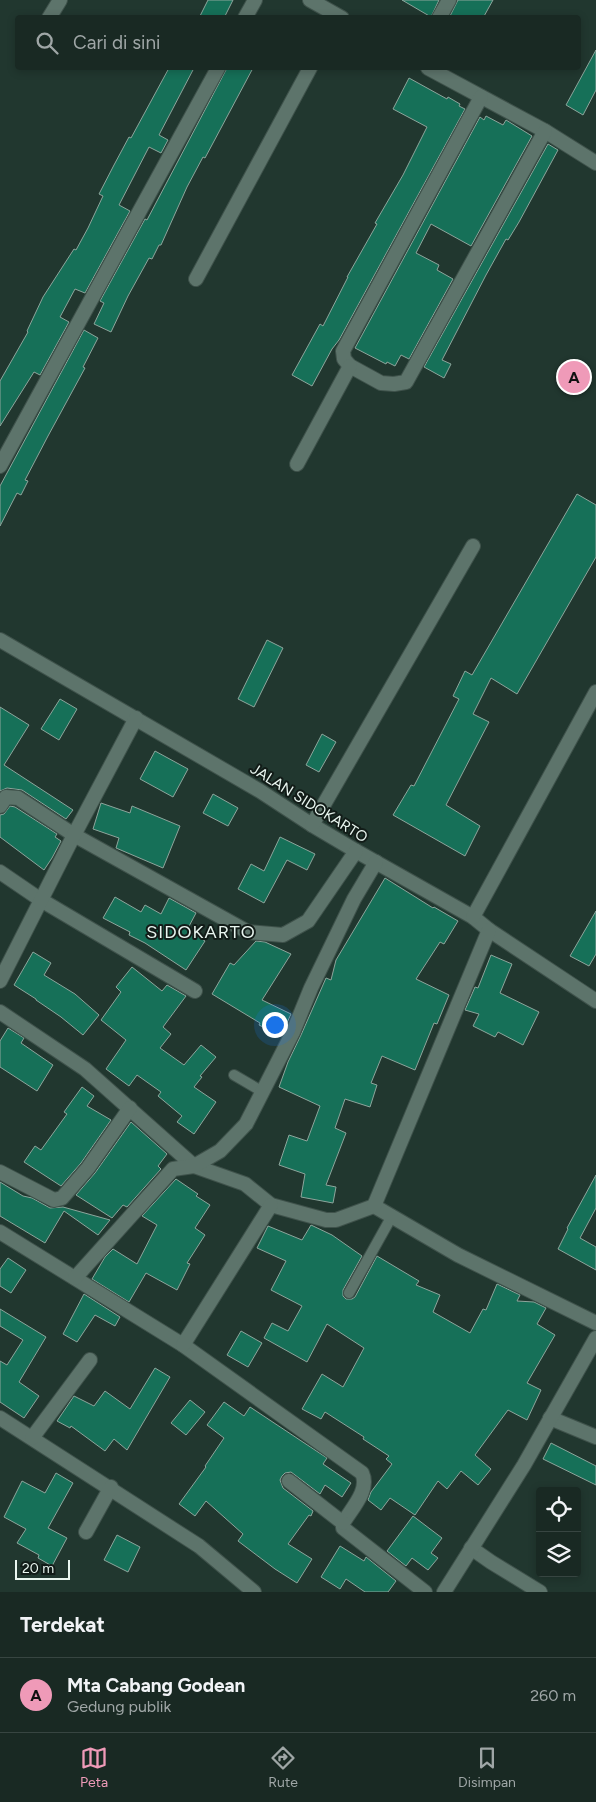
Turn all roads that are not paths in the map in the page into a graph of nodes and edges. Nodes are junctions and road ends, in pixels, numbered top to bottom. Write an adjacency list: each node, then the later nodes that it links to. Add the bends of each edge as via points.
1 (60, 0): 5 (street)
2 (255, 0): 6 (street)
3 (310, 0): 7 (street)
4 (449, 0): 8 (street)
5 (51, 15)
6 (247, 15)
7 (336, 15)
8 (441, 15)
9 (217, 70): 18 (street)
10 (309, 70): 15 (street)
11 (432, 70): 12 (street)
12 (481, 97): 13 (street); 16 (street, via 343,351)
13 (545, 131): 14 (street); 16 (street, via 406,382 381,382)
14 (596, 163)
15 (196, 279)
16 (350, 366): 17 (street)
17 (297, 464)
18 (0, 466)
19 (473, 546): 24 (street)
20 (0, 640): 22 (street, JALAN SIDOKARTO)
21 (596, 692): 30 (street)
22 (136, 718): 24 (street, JALAN SIDOKARTO); 25 (street)
23 (0, 806): 25 (street, via 6,797 18,798)
24 (312, 825): 26 (street, JALAN SIDOKARTO)
25 (74, 835): 26 (street, via 248,932 282,935 308,921); 29 (street)
26 (356, 851): 27 (street, JALAN SIDOKARTO)
27 (376, 862): 30 (street, JALAN SIDOKARTO); 37 (street, via 350,908)
28 (0, 872): 29 (street)
29 (41, 900): 32 (street); 33 (street)
30 (473, 917): 31 (street, JALAN SIDOKARTO)
31 (489, 930): 34 (street, JALAN SIDOKARTO); 42 (street)
32 (0, 981)
33 (194, 991)
34 (596, 1001)
35 (0, 1012): 38 (street, via 85,1069)
36 (234, 1075): 37 (lane)
37 (263, 1092): 39 (street, via 246,1124 220,1151)
38 (130, 1108): 39 (street); 40 (street, via 88,1168 62,1198 54,1200)
39 (194, 1166): 41 (street, via 245,1184); 45 (street, via 173,1169)
40 (0, 1172)
41 (271, 1205): 42 (street, via 326,1220 336,1220); 49 (street)
42 (374, 1206): 43 (street)
43 (392, 1216): 46 (lane); 47 (street, via 458,1255)
44 (0, 1232): 45 (street)
45 (75, 1278): 49 (street)
46 (349, 1293)
47 (596, 1323)
48 (596, 1338): 52 (street)
49 (184, 1345): 57 (street, via 362,1473 364,1489)
50 (90, 1360): 54 (street)
51 (0, 1418): 54 (street)
52 (550, 1418): 53 (street); 59 (street)
53 (596, 1437)
54 (32, 1438): 56 (street)
55 (290, 1481): 57 (street)
56 (111, 1487): 58 (street); 60 (street, via 199,1546)
57 (343, 1523): 61 (street, via 346,1531)
58 (86, 1532)
59 (472, 1548): 62 (street); 63 (street)
60 (254, 1592)
61 (425, 1592)
62 (444, 1592)
63 (540, 1592)

